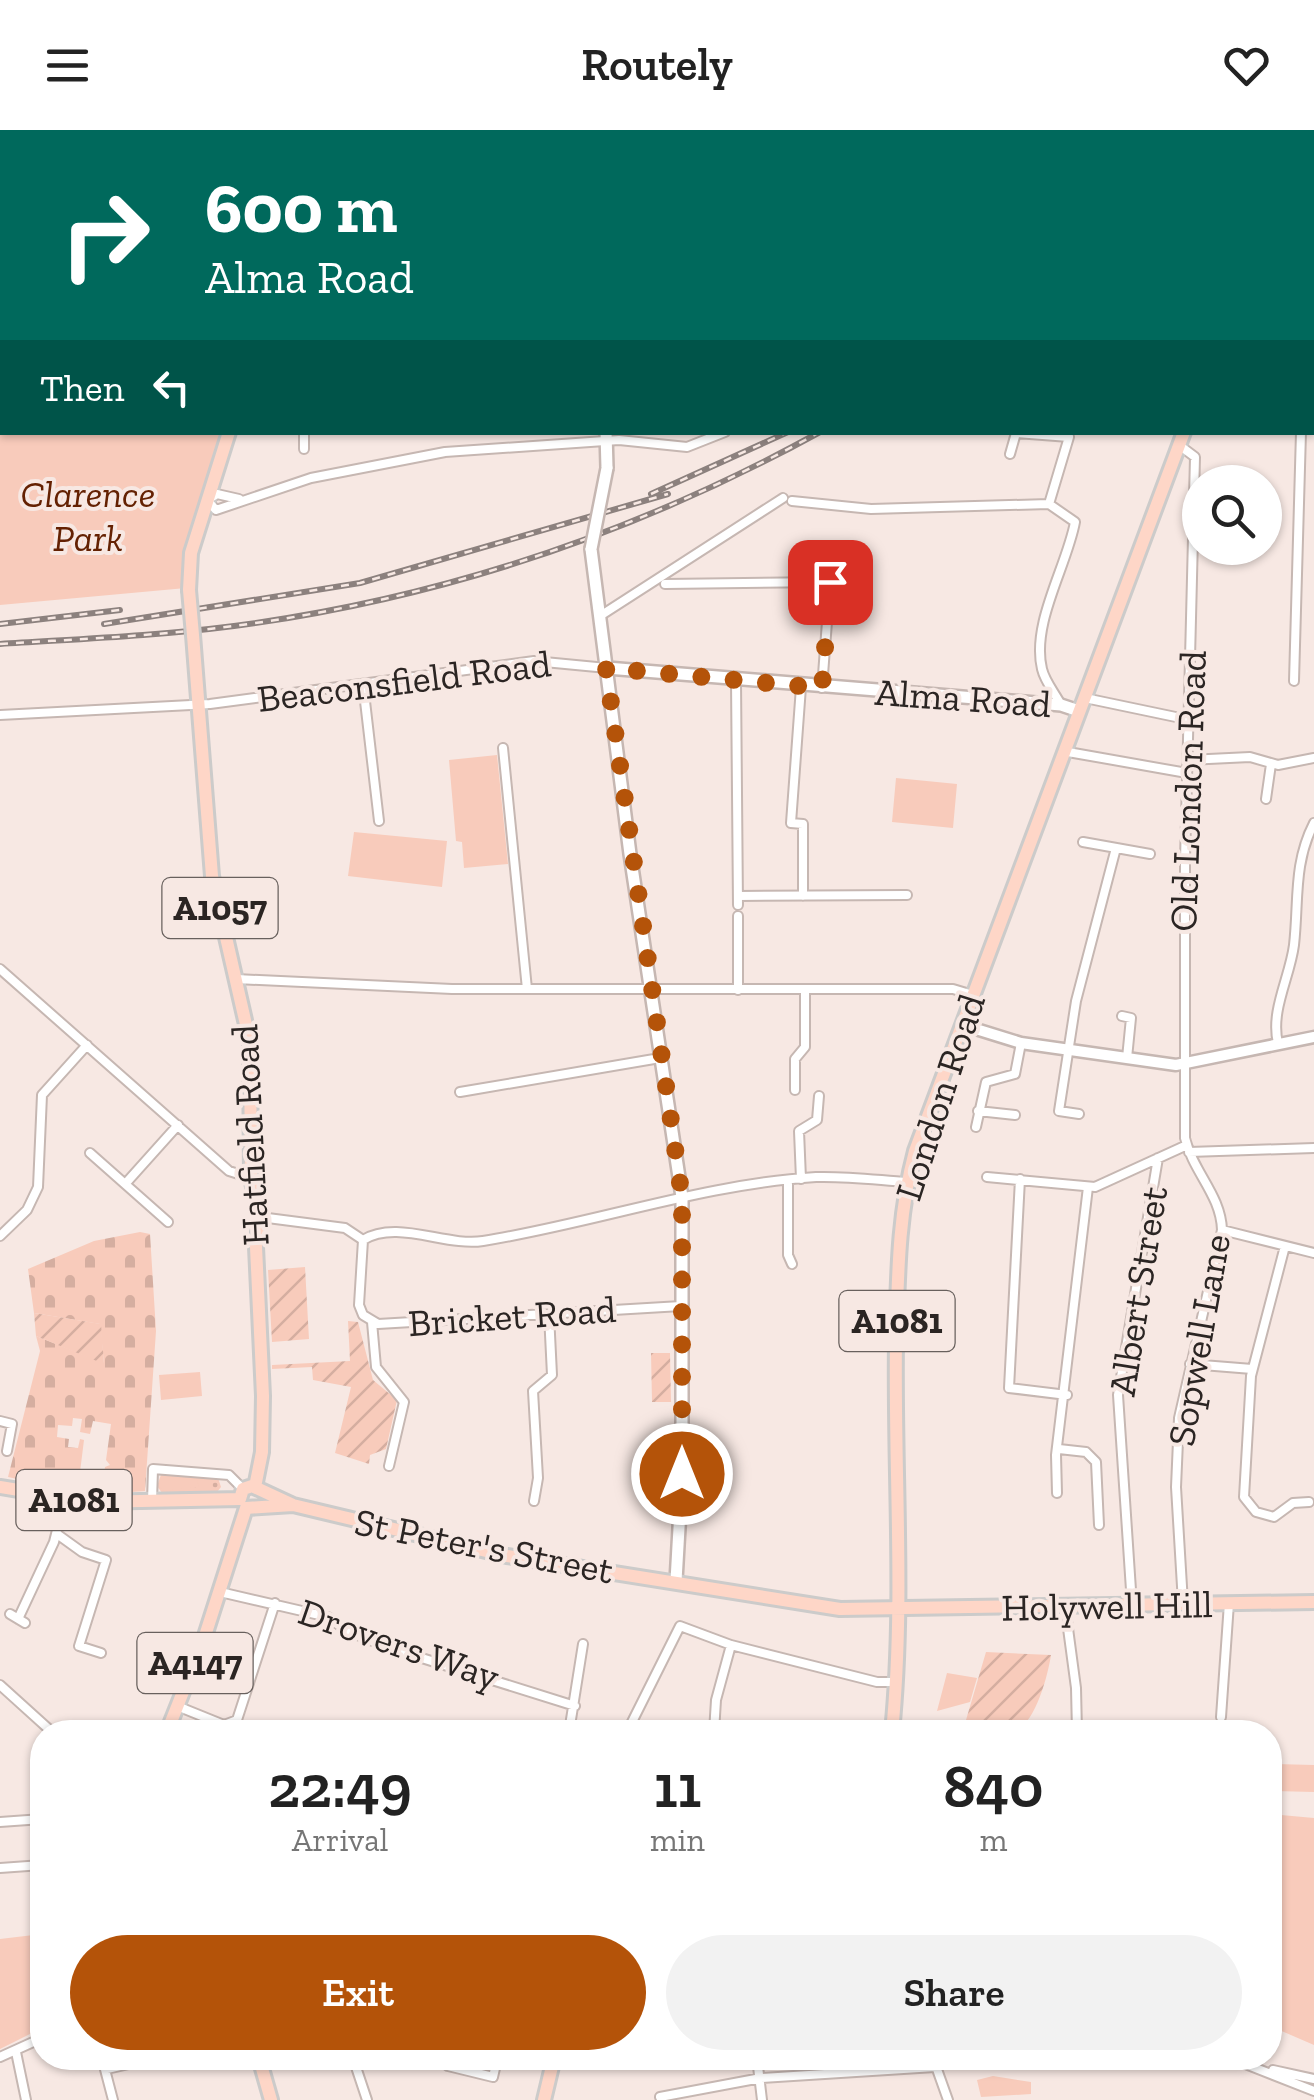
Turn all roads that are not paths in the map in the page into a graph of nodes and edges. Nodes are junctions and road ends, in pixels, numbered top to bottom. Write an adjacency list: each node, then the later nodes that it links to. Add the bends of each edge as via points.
1 (227, 435): 12 (main road, Hatfield Road / A1057)
2 (304, 435): 9 (street)
3 (717, 435): 7 (street, via 687,446)
4 (1015, 435): 10 (street)
5 (1070, 435): 13 (street)
6 (1300, 435): 17 (street)
7 (606, 436): 11 (street, via 444,452); 15 (main road, bridge, via 607,468 591,549)
8 (1181, 439): 24 (main road, London Road / A1081); 26 (street, Old London Road, via 1195,458)
9 (304, 449)
10 (1010, 454)
11 (240, 499): 12 (street, via 217,494); 12 (street, via 216,510)
12 (208, 500): 23 (main road, Hatfield Road / A1057, bridge, via 191,553 188,590)
13 (1048, 504): 15 (street, via 871,509 788,500); 22 (street, via 1075,522 1042,657)
14 (665, 584): 21 (street, via 830,582)
15 (600, 616): 16 (main road)
16 (606, 668): 18 (main road, Alma Road); 19 (street, Beaconsfield Road, via 534,661); 46 (main road)
17 (1294, 680)
18 (736, 682): 20 (main road, Alma Road); 41 (street, via 738,900)
19 (363, 684): 23 (street, Beaconsfield Road); 35 (street)
20 (801, 687): 21 (main road, Alma Road); 41 (street, via 792,824 803,824)
21 (822, 688): 22 (main road, Alma Road)
22 (1061, 704): 24 (main road, Alma Road)
23 (201, 705): 25 (street, Beaconsfield Road); 44 (main road, Hatfield Road / A1057, via 210,862)
24 (1082, 705): 26 (street); 28 (main road, London Road / A1081); 33 (main road, London Road / A1081)
25 (0, 715)
26 (1190, 720): 30 (street, Old London Road)
27 (503, 748): 45 (street)
28 (1068, 752): 32 (street); 33 (main road, London Road / A1081)
29 (1314, 758): 31 (street)
30 (1188, 760): 31 (street, via 1250,757); 32 (street, Old London Road)
31 (1271, 764): 34 (street)
32 (1187, 773): 59 (street, Old London Road)
33 (1056, 777): 49 (main road, London Road / A1081)
34 (1266, 799)
35 (379, 821)
36 (1314, 823): 54 (street, via 1296,874 1294,946 1274,1026)
37 (1083, 842): 38 (street)
38 (1116, 848): 39 (street); 56 (street)
39 (1150, 854)
40 (907, 895): 41 (street)
41 (803, 896)
42 (738, 916): 47 (street)
43 (0, 968): 55 (street)
44 (236, 978): 45 (street); 73 (main road, Hatfield Road / A1057, via 250,1042)
45 (528, 989): 46 (street)
46 (649, 989): 47 (street); 57 (main road)
47 (738, 990): 48 (street)
48 (805, 990): 49 (street); 60 (street, via 806,1048 795,1059)
49 (973, 995): 51 (main road, London Road / A1081)
50 (1122, 1016): 58 (street, via 1131,1018)
51 (963, 1025): 53 (street); 77 (main road, London Road / A1081)
52 (1314, 1038): 54 (street)
53 (1021, 1043): 56 (street); 63 (street, via 1018,1071 986,1082)
54 (1278, 1043): 59 (street)
55 (87, 1045): 66 (street); 84 (street, via 42,1095 38,1187 27,1210)
56 (1066, 1049): 58 (street); 64 (street, via 1058,1111)
57 (660, 1058): 61 (street); 80 (main road)
58 (1127, 1058): 59 (street)
59 (1183, 1062): 68 (street, Old London Road)
60 (795, 1090)
61 (460, 1092)
62 (819, 1096): 74 (street, via 817,1120 799,1132)
63 (978, 1111): 65 (street); 67 (street)
64 (1079, 1114)
65 (1014, 1115)
66 (178, 1125): 73 (street, via 229,1171); 78 (street)
67 (976, 1127)
68 (1188, 1148): 69 (street); 71 (street); 83 (street, Sopwell Lane, via 1217,1202)
69 (1314, 1148)
70 (90, 1153): 78 (street)
71 (1158, 1158): 79 (street); 114 (street, Albert Street, via 1118,1395)
72 (987, 1177): 75 (street)
73 (251, 1178): 81 (main road, Hatfield Road / A1057)
74 (800, 1179): 76 (street); 77 (street)
75 (1020, 1179): 79 (street); 94 (street, via 1009,1388)
76 (788, 1180): 80 (street); 88 (street)
77 (907, 1182): 116 (main road, London Road / A1081, via 898,1240 894,1461)
78 (126, 1183): 82 (street)
79 (1088, 1188): 94 (street)
80 (682, 1197): 85 (street, via 475,1242 381,1232); 89 (main road)
81 (260, 1217): 85 (street, via 345,1228); 101 (main road, Hatfield Road / A1057, via 263,1429)
82 (168, 1222)
83 (1222, 1230): 86 (street); 92 (street, Sopwell Lane)
84 (0, 1236)
85 (363, 1240): 91 (street, Bricket Road, via 359,1305)
86 (1285, 1246): 87 (street); 93 (street)
87 (1314, 1254)
88 (792, 1264)
89 (680, 1306): 90 (street, Bricket Road); 108 (main road)
90 (549, 1314): 91 (street, Bricket Road); 104 (street, via 553,1370 533,1391)
91 (372, 1322): 98 (street, via 376,1367 404,1402)
92 (1190, 1364): 93 (street); 112 (street, Sopwell Lane, via 1176,1466)
93 (1252, 1369): 105 (street, via 1245,1502 1274,1517 1293,1503)
94 (1067, 1396): 96 (street)
95 (0, 1421): 97 (street, via 12,1424)
96 (1059, 1449): 100 (street); 106 (street, via 1086,1452 1096,1462)
97 (7, 1452)
98 (389, 1466)
99 (0, 1487): 102 (main road, St Peter's Street / A1081)
100 (1058, 1492)
101 (250, 1496): 103 (main road, St Peter's Street / A1081); 103 (street, St Peter's Street, via 230,1475 153,1469); 108 (main road, St Peter's Street / A1081, via 507,1556); 109 (main road, A4147)
102 (64, 1498): 103 (main road, St Peter's Street / A1081); 107 (street)
103 (152, 1500)
104 (534, 1501)
105 (1308, 1502)
106 (1099, 1525)
107 (56, 1534): 117 (street); 120 (street, via 106,1560 79,1646)
108 (676, 1580): 116 (main road, A1081, via 793,1603)
109 (220, 1592): 111 (street, Drovers Way); 123 (main road, A4147)
110 (1314, 1602): 113 (main road, Holywell Hill)
111 (275, 1603): 124 (street, Drovers Way, via 328,1617 393,1649); 129 (street)
112 (1183, 1603): 113 (main road, Holywell Hill); 114 (main road, Holywell Hill)
113 (1229, 1603): 125 (street)
114 (1132, 1604): 115 (main road, Holywell Hill)
115 (1065, 1606): 116 (main road, Holywell Hill); 134 (street)
116 (900, 1611): 121 (main road, London Road)
117 (18, 1619)
118 (583, 1644): 124 (street)
119 (730, 1645): 121 (street); 131 (street, via 680,1626); 132 (street)
120 (101, 1653)
121 (895, 1682): 133 (main road, London Road)
122 (0, 1684): 126 (street)
123 (177, 1706): 127 (main road, A4147); 128 (street)
124 (575, 1706): 130 (street)
125 (1220, 1717)
126 (39, 1720)
127 (172, 1720)
128 (212, 1720)
129 (234, 1720)
130 (572, 1720)
131 (633, 1720)
132 (715, 1720)
133 (893, 1720)
134 (1077, 1720)
135 (30, 1821): 136 (street)
136 (0, 1822)
137 (30, 1867): 138 (street)
138 (0, 1868)
139 (30, 2044): 140 (street)
140 (16, 2052): 141 (street); 157 (street)
141 (0, 2057)
142 (107, 2070): 158 (street)
143 (262, 2070): 159 (main road)
144 (358, 2070): 160 (street)
145 (465, 2070): 146 (street, via 494,2077)
146 (495, 2070)
147 (551, 2070): 161 (main road)
148 (760, 2070): 153 (street)
149 (843, 2070): 153 (street)
150 (939, 2070): 163 (street)
151 (1265, 2070): 155 (street)
152 (1268, 2070): 154 (street)
153 (761, 2078): 156 (street); 162 (street)
154 (1314, 2079)
155 (1314, 2091)
156 (660, 2097)
157 (26, 2100)
158 (114, 2100)
159 (271, 2100)
160 (367, 2100)
161 (544, 2100)
162 (762, 2100)
163 (948, 2100)

